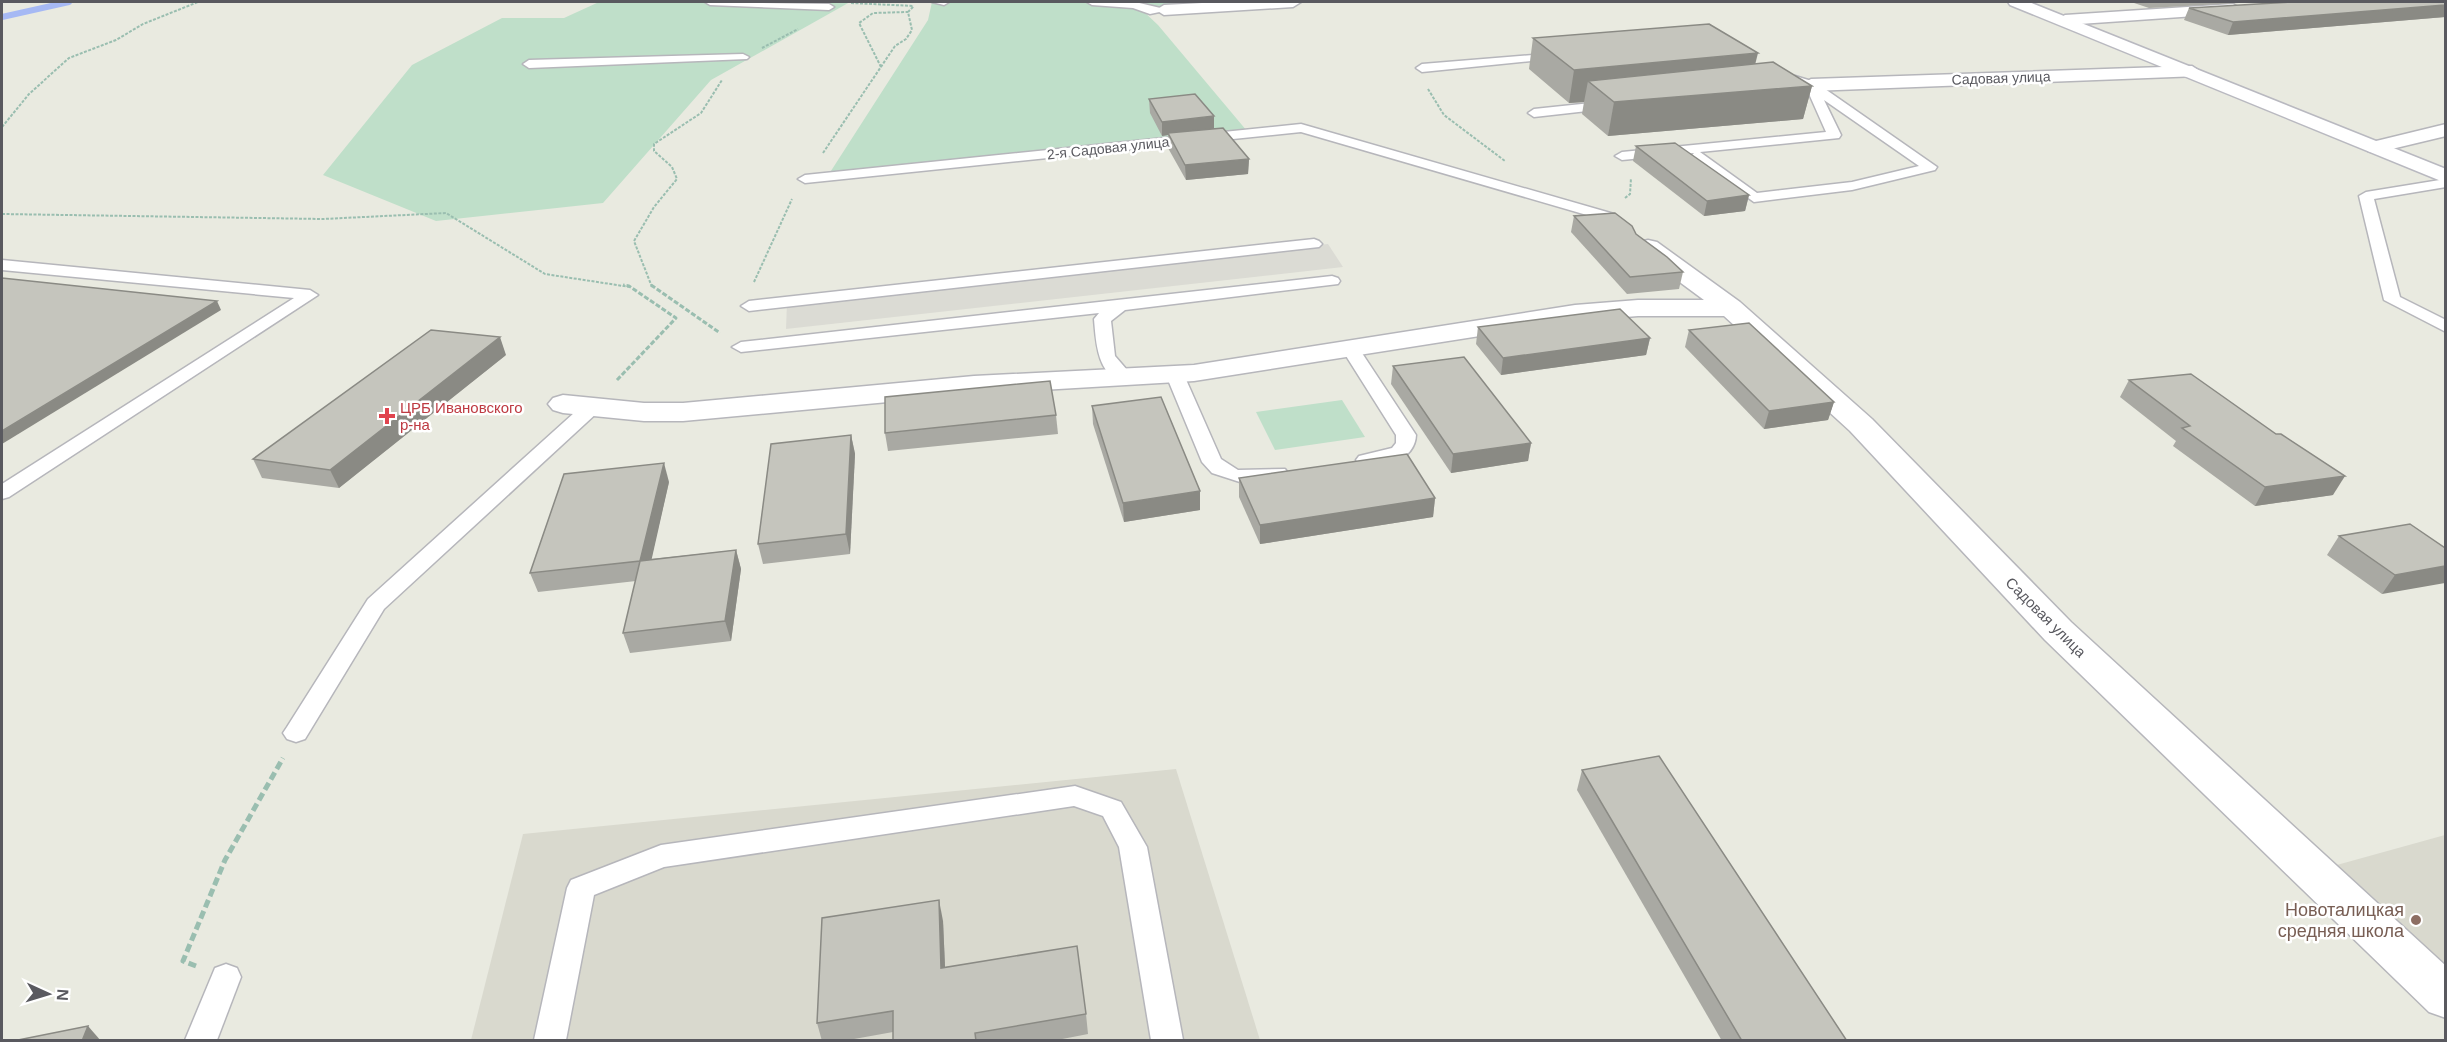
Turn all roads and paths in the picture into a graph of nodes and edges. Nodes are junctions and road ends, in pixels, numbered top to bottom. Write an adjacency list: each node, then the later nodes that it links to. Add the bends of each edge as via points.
1 (198, 2): 25 (path, via 69,58 29,94)
2 (710, 2): 8 (lane)
3 (937, 2): 4 (lane)
4 (944, 2)
5 (1092, 2): 10 (lane)
6 (1293, 2): 10 (street)
7 (2016, 2): 12 (street)
8 (829, 7)
9 (2254, 8): 12 (street)
10 (1164, 10)
11 (908, 12): 16 (path, via 873,14 859,22)
12 (2065, 20): 18 (street)
13 (1574, 55): 17 (lane)
14 (743, 57): 15 (lane)
15 (529, 64)
16 (881, 67)
17 (1422, 68): 33 (path, via 1426,87 1444,114 1509,164)
18 (2192, 72): 21 (street, Садовая улица); 27 (street)
19 (727, 74): 44 (path, via 701,113 654,144 654,151 672,167 676,179 634,241 651,286)
20 (1778, 74): 21 (lane)
21 (1811, 85): 22 (lane); 28 (lane, via 1834,135); 29 (lane, via 1930,167 1852,186 1754,198)
22 (1788, 87)
23 (1626, 103): 24 (lane)
24 (1534, 113)
25 (2, 127)
26 (2445, 130): 27 (street)
27 (2375, 147): 30 (street)
28 (1622, 156): 35 (path, via 1631,172 1630,194)
29 (1698, 156)
30 (2445, 177)
31 (805, 179): 33 (lane, 2-я Садовая улица, via 1301,128)
32 (2445, 183): 43 (lane, via 2366,196 2392,300)
33 (1531, 194): 35 (lane, 2-я Садовая улица)
34 (2, 214): 49 (path, via 323,219 446,213 545,274 628,286 676,318)
35 (1602, 215): 36 (lane, 2-я Садовая улица)
36 (1643, 243): 42 (street, Садовая улица)
37 (1314, 244): 40 (lane)
38 (2, 265): 52 (lane, via 310,295)
39 (1332, 282): 41 (lane)
40 (749, 306)
41 (1120, 306): 44 (lane); 47 (lane, via 1102,319 1106,357)
42 (1731, 308): 45 (street, via 1575,313); 56 (street, Садовая улица, via 1861,425 2058,631)
43 (2445, 327)
44 (741, 347)
45 (1350, 348): 46 (street); 50 (lane, via 1407,441 1392,457)
46 (1174, 375): 47 (street); 51 (lane, via 1219,470 1254,477)
47 (1125, 378): 49 (street, via 982,384 683,412)
48 (563, 404): 49 (street)
49 (591, 408): 53 (lane, via 376,604)
50 (1346, 463)
51 (1300, 470)
52 (2, 494)
53 (296, 734): 54 (path, via 225,860)
54 (183, 961)
55 (226, 977): 57 (lane)
56 (2445, 997)
57 (201, 1041)
58 (550, 1041): 59 (lane, via 581,888 661,856 1074,796 1112,809 1133,847)
59 (1167, 1041)

